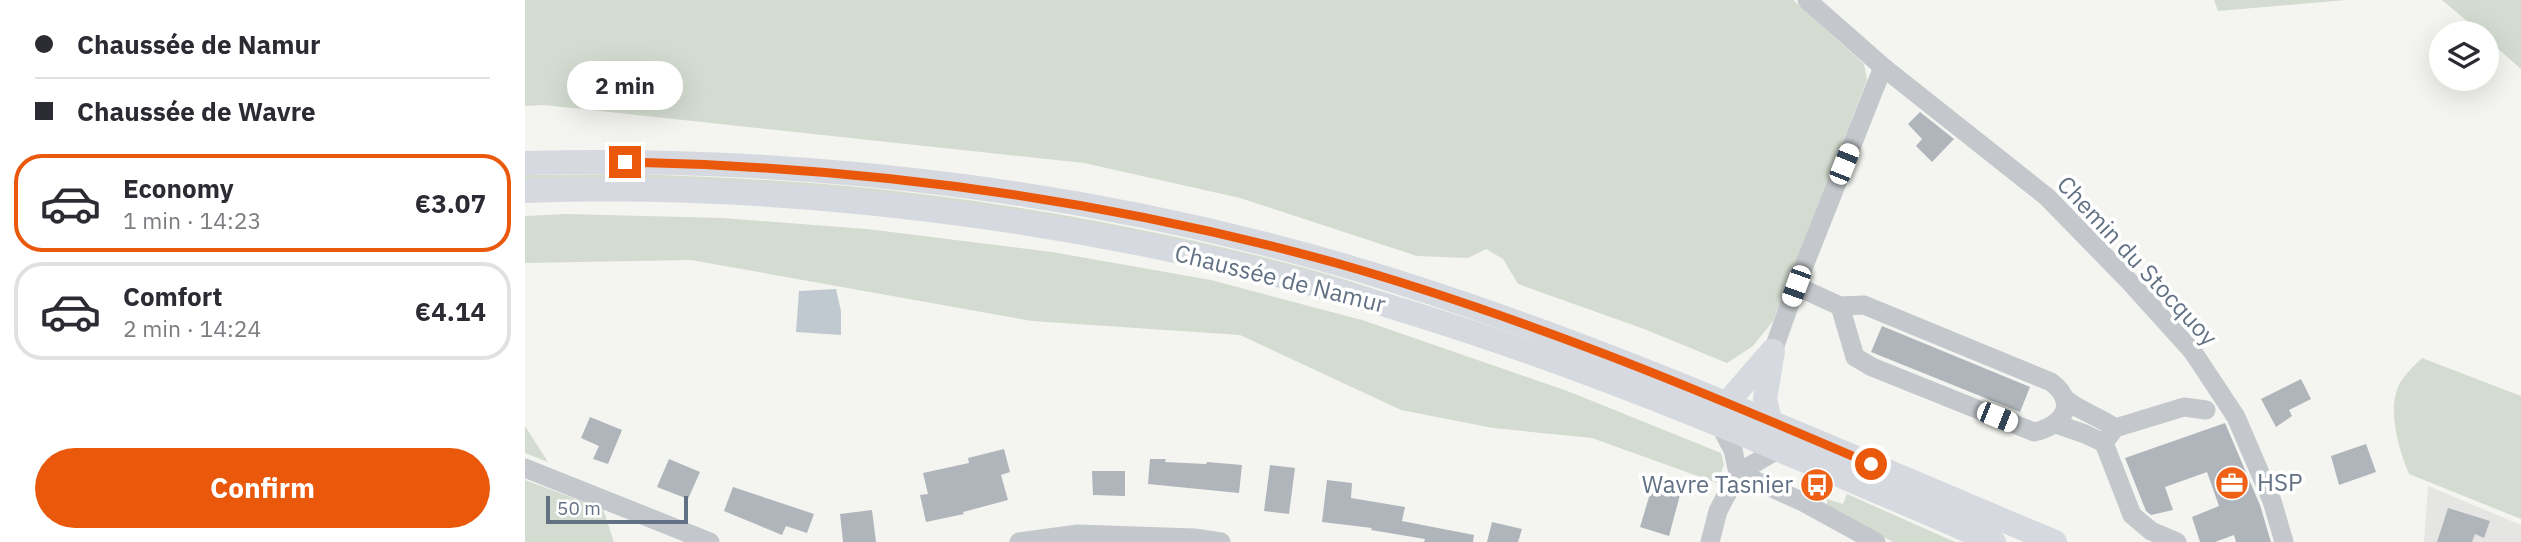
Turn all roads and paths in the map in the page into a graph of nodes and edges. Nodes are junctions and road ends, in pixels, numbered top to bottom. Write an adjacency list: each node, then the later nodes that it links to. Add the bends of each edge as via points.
1 (1807, 0): 2 (street, Chemin du Stocquoy)
2 (1883, 67): 5 (street); 27 (street, Chemin du Stocquoy, via 2047,197 2193,352 2236,417)
3 (525, 163): 9 (main road, via 659,163 871,176 1112,212 1275,247 1401,283)
4 (525, 191): 13 (main road, Chaussée de Namur, via 651,191 836,201 979,218 1157,248 1422,316 1574,368)
5 (1796, 286): 6 (street); 7 (street)
6 (1840, 306): 8 (street, via 1864,305 1877,310 2051,382); 12 (street, via 1856,357 1872,367 2034,432)
7 (1773, 351): 9 (main road); 11 (main road, via 1765,399)
8 (2064, 398): 12 (street, via 2066,411); 14 (street, via 2097,416)
9 (1727, 403): 11 (main road)
10 (2206, 410): 14 (street, via 2184,407)
11 (1770, 420): 25 (main road)
12 (2056, 424): 14 (street)
13 (1721, 427): 15 (main road, Chaussée de Namur); 17 (street)
14 (2110, 436): 26 (street, via 2132,515 2151,531)
15 (1777, 450): 17 (street); 24 (main road, Chaussée de Namur)
16 (525, 468): 19 (street)
17 (1738, 473): 22 (street, via 1719,510); 23 (street)
18 (1152, 539): 20 (street, via 1078,534); 21 (street)
19 (710, 542)
20 (1019, 542)
21 (1221, 542)
22 (1710, 542)
23 (1876, 542)
24 (1994, 542)
25 (2055, 542)
26 (2177, 542)
27 (2284, 542)

